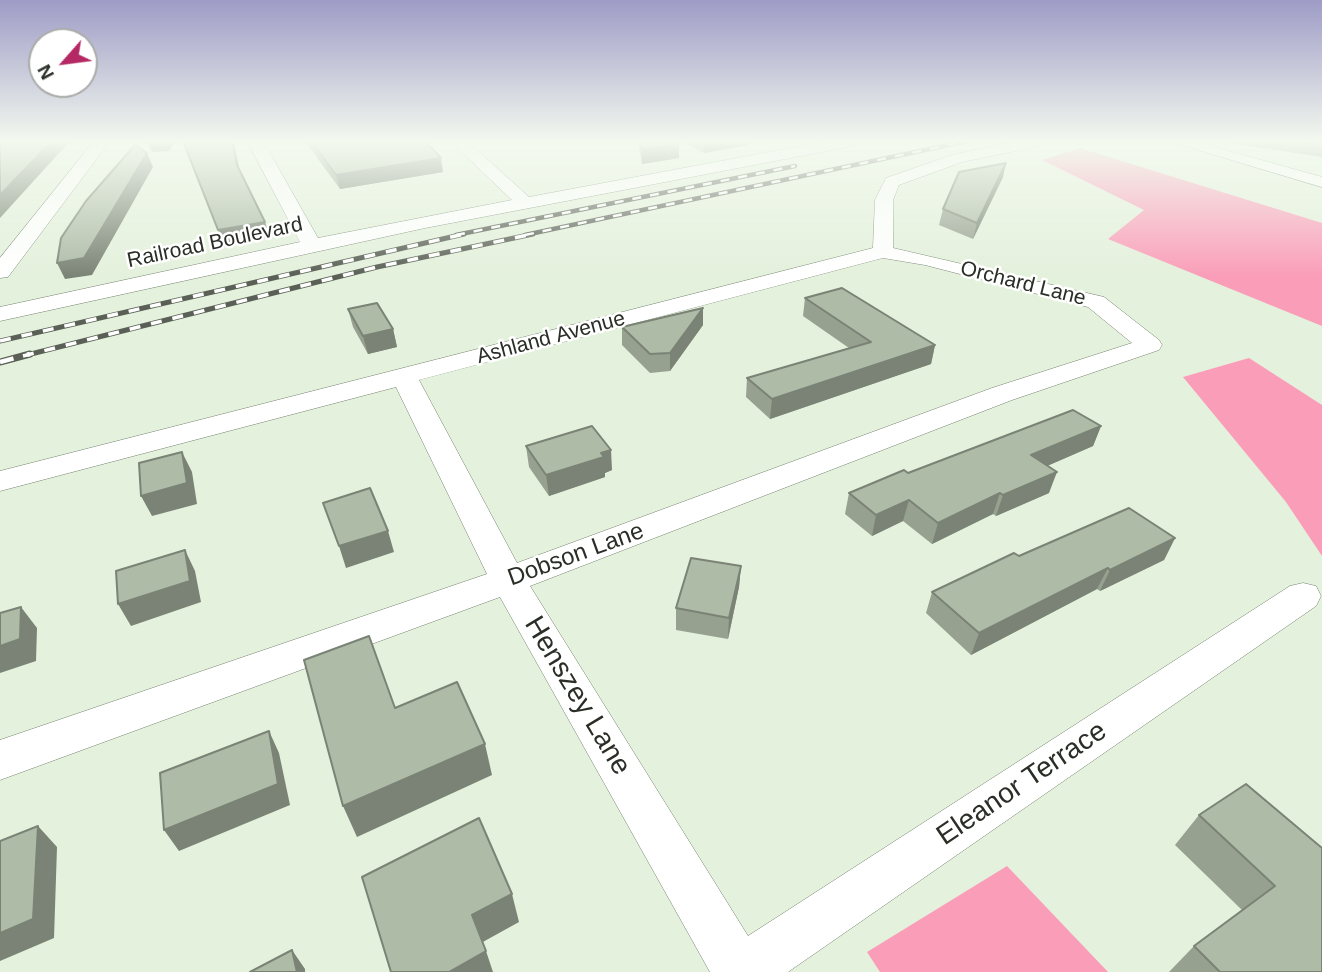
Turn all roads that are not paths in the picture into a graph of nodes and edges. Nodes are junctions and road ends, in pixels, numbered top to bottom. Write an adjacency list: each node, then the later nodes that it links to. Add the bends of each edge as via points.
1 (67, 186): 9 (street)
2 (280, 186): 7 (street)
3 (507, 186): 6 (street)
4 (608, 186): 6 (street, Railroad Boulevard)
5 (889, 186): 8 (street, via 884,200)
6 (524, 202): 7 (street, Railroad Boulevard)
7 (312, 245): 10 (street, Railroad Boulevard)
8 (883, 252): 11 (street, Orchard Lane, via 1096,302); 12 (street, Ashland Avenue)
9 (0, 272)
10 (0, 314)
11 (1150, 345): 14 (street, Dobson Lane, via 1002,394)
12 (404, 377): 13 (street, Ashland Avenue); 14 (street, Henszey Lane)
13 (0, 481)
14 (508, 580): 16 (street, Dobson Lane); 17 (street, Henszey Lane)
15 (1303, 596): 17 (street, Eleanor Terrace)
16 (0, 760)
17 (741, 972)

